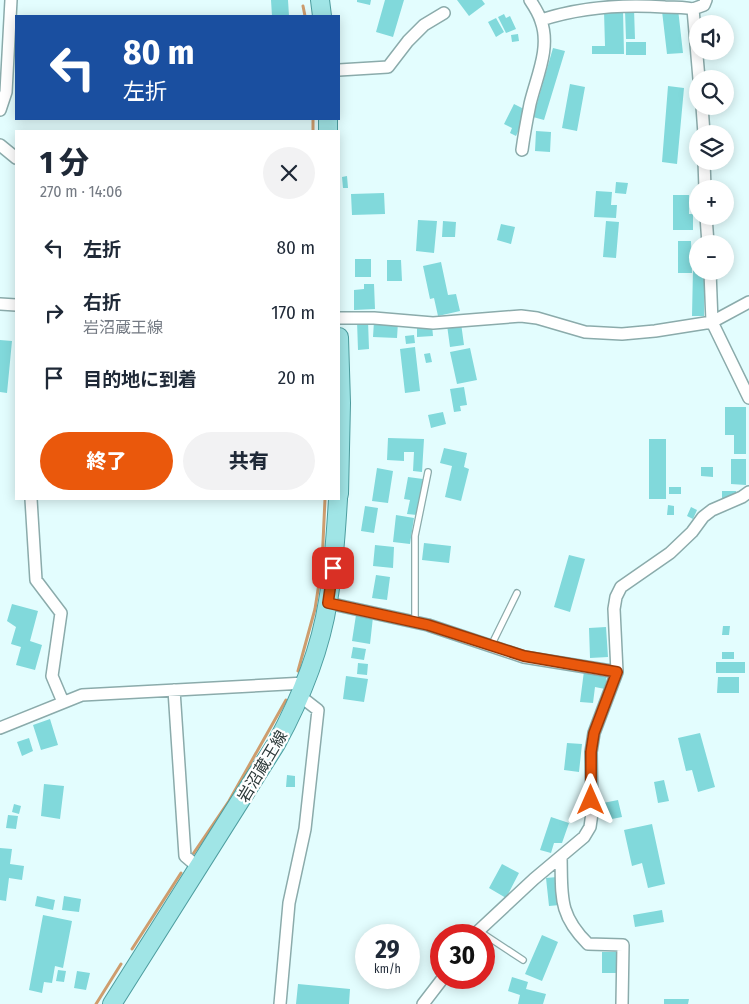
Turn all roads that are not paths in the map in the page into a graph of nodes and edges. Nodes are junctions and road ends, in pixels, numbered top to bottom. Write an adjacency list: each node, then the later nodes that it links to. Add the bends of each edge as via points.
1 (10, 0): 11 (street, via 6,92)
2 (320, 0): 7 (main road)
3 (530, 0): 8 (street)
4 (706, 0): 5 (street, via 704,5)
5 (686, 8): 8 (street, via 592,8); 10 (street)
6 (444, 13): 9 (street, via 424,25 388,67)
7 (322, 15)
8 (541, 20): 13 (street, via 544,34 542,63 530,103)
9 (340, 70)
10 (697, 70)
11 (0, 110)
12 (0, 145): 14 (street)
13 (522, 150)
14 (15, 157)
15 (710, 280): 20 (street)
16 (749, 302): 20 (street)
17 (0, 304): 18 (street)
18 (15, 305)
19 (340, 318): 20 (street, via 433,323 521,316 585,332 622,334)
20 (712, 322): 22 (street)
21 (340, 370): 23 (main road)
22 (749, 398)
23 (340, 448)
24 (428, 472): 30 (lane, via 415,536)
25 (749, 492): 32 (street, via 712,510 670,553 621,587 614,609)
26 (31, 500): 35 (street, via 36,580 61,613 52,676)
27 (338, 500): 29 (main road, 岩沼蔵王線)
28 (517, 593): 31 (lane)
29 (328, 603): 30 (street); 33 (main road, 岩沼蔵王線)
30 (415, 622): 31 (street)
31 (491, 646): 32 (street, via 524,656)
32 (617, 672): 37 (street, via 594,733 590,827 584,837)
33 (303, 689): 34 (street); 38 (main road, 岩沼蔵王線, via 276,744); 44 (street, via 318,710 305,829 289,903)
34 (174, 690): 35 (street, via 82,695); 38 (street, via 185,856)
35 (63, 702): 36 (street)
36 (0, 728)
37 (561, 857): 39 (street); 46 (street, via 563,907 577,934 588,944 623,945)
38 (199, 868): 43 (main road, 岩沼蔵王線)
39 (485, 924)
40 (495, 943): 41 (lane)
41 (523, 960)
42 (435, 989): 45 (street)
43 (112, 1004)
44 (280, 1004)
45 (423, 1004)
46 (622, 1004)

